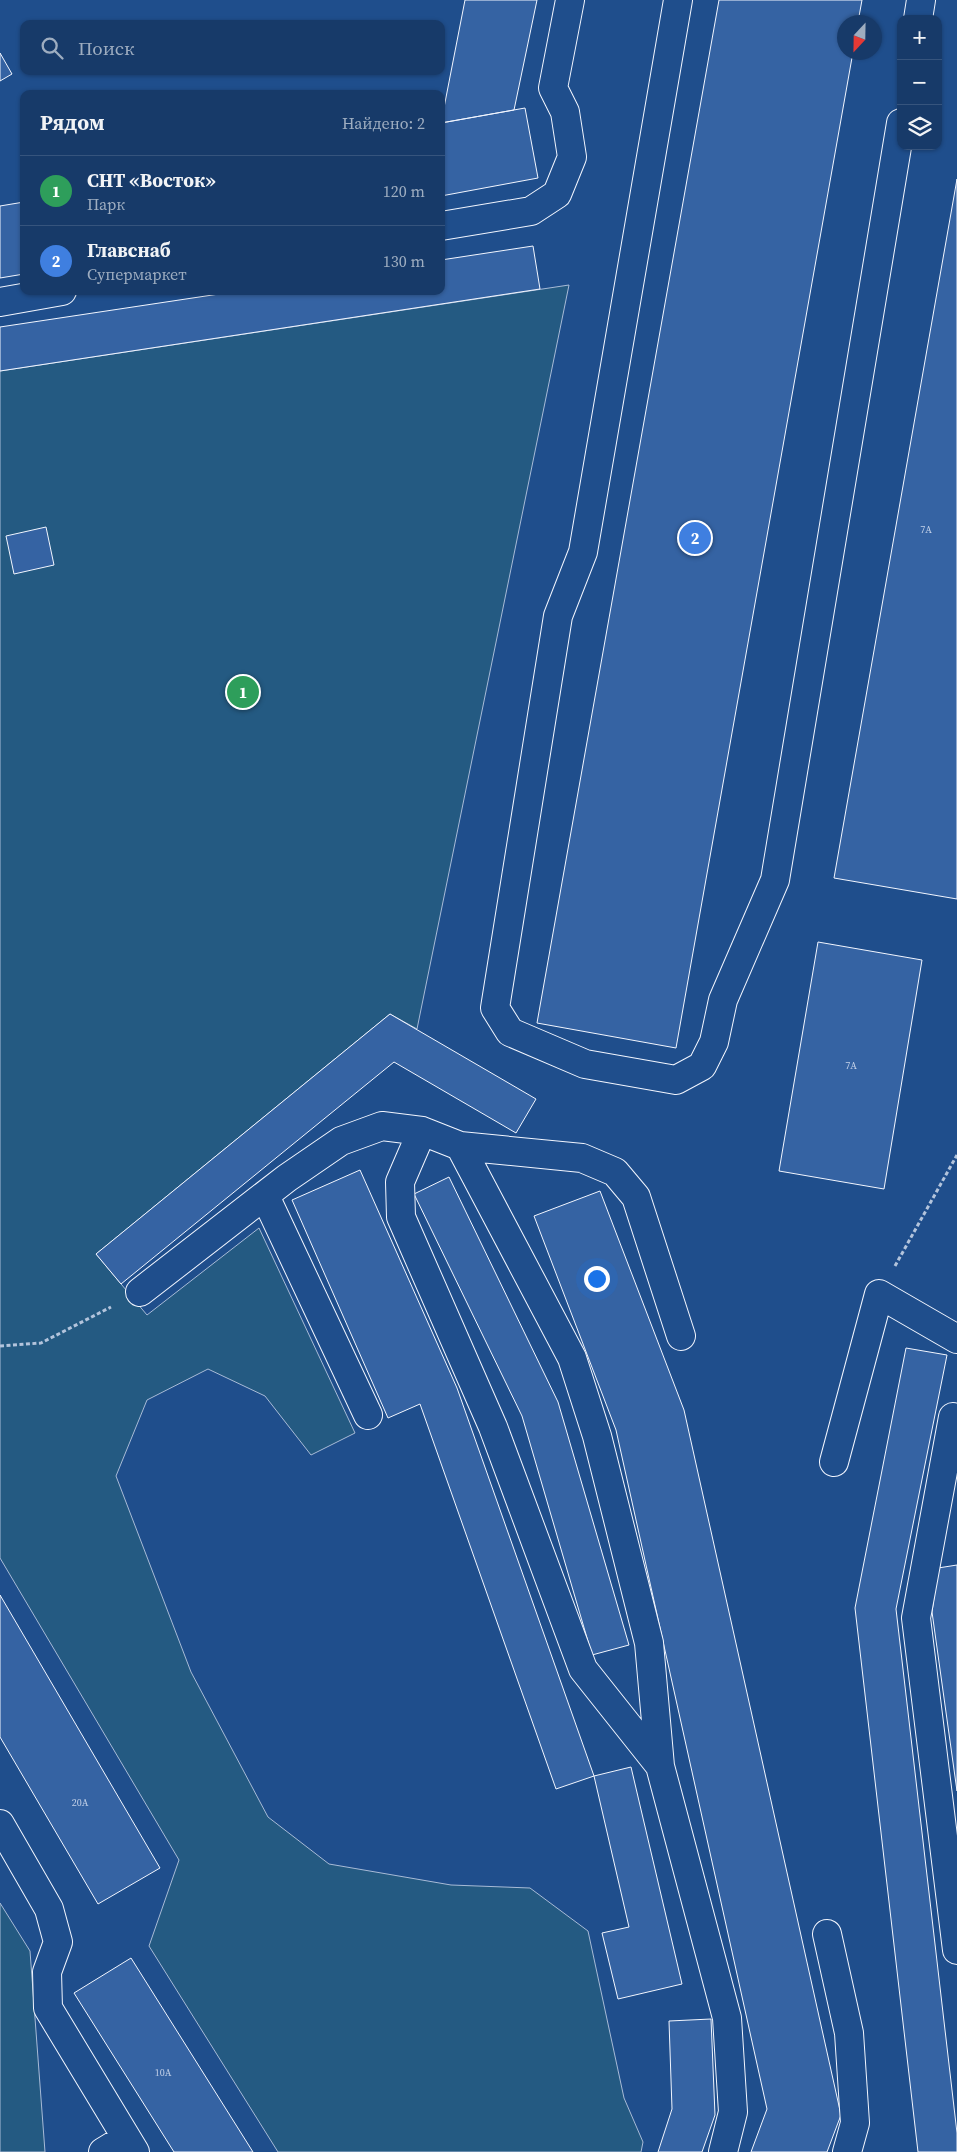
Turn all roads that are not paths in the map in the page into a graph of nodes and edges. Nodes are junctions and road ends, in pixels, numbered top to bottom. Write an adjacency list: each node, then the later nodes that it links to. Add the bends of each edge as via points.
1 (570, 0): 6 (lane, via 553,88 565,112 572,157 558,194 531,211)
2 (678, 0): 5 (lane, via 583,552 558,616 495,1008 510,1032 585,1064 676,1080 702,1066 714,1042 723,1000 775,880)
3 (921, 0): 4 (lane)
4 (919, 15)
5 (897, 147)
6 (445, 225)
7 (39, 295): 8 (lane)
8 (0, 302)
9 (422, 1131): 10 (lane); 11 (lane, via 382,1126 341,1141); 19 (lane, via 400,1182 401,1217 493,1427 583,1669)
10 (460, 1146): 13 (lane, via 582,1158 615,1172 636,1197); 19 (lane, via 572,1358 597,1436 649,1643)
11 (265, 1196): 12 (lane); 15 (lane)
12 (140, 1292)
13 (681, 1336)
14 (957, 1339): 17 (lane, via 879,1294)
15 (368, 1415)
16 (953, 1416): 18 (lane)
17 (834, 1462)
18 (949, 1489): 22 (lane, via 916,1618)
19 (660, 1766): 25 (lane, via 727,2018 733,2112)
20 (0, 1824): 23 (lane, via 49,1909 58,1942 47,1972 48,2008)
21 (826, 1934): 26 (lane, via 849,2033 854,2123)
22 (957, 1950)
23 (131, 2145): 24 (lane)
24 (103, 2152)
25 (723, 2152)
26 (847, 2152)

